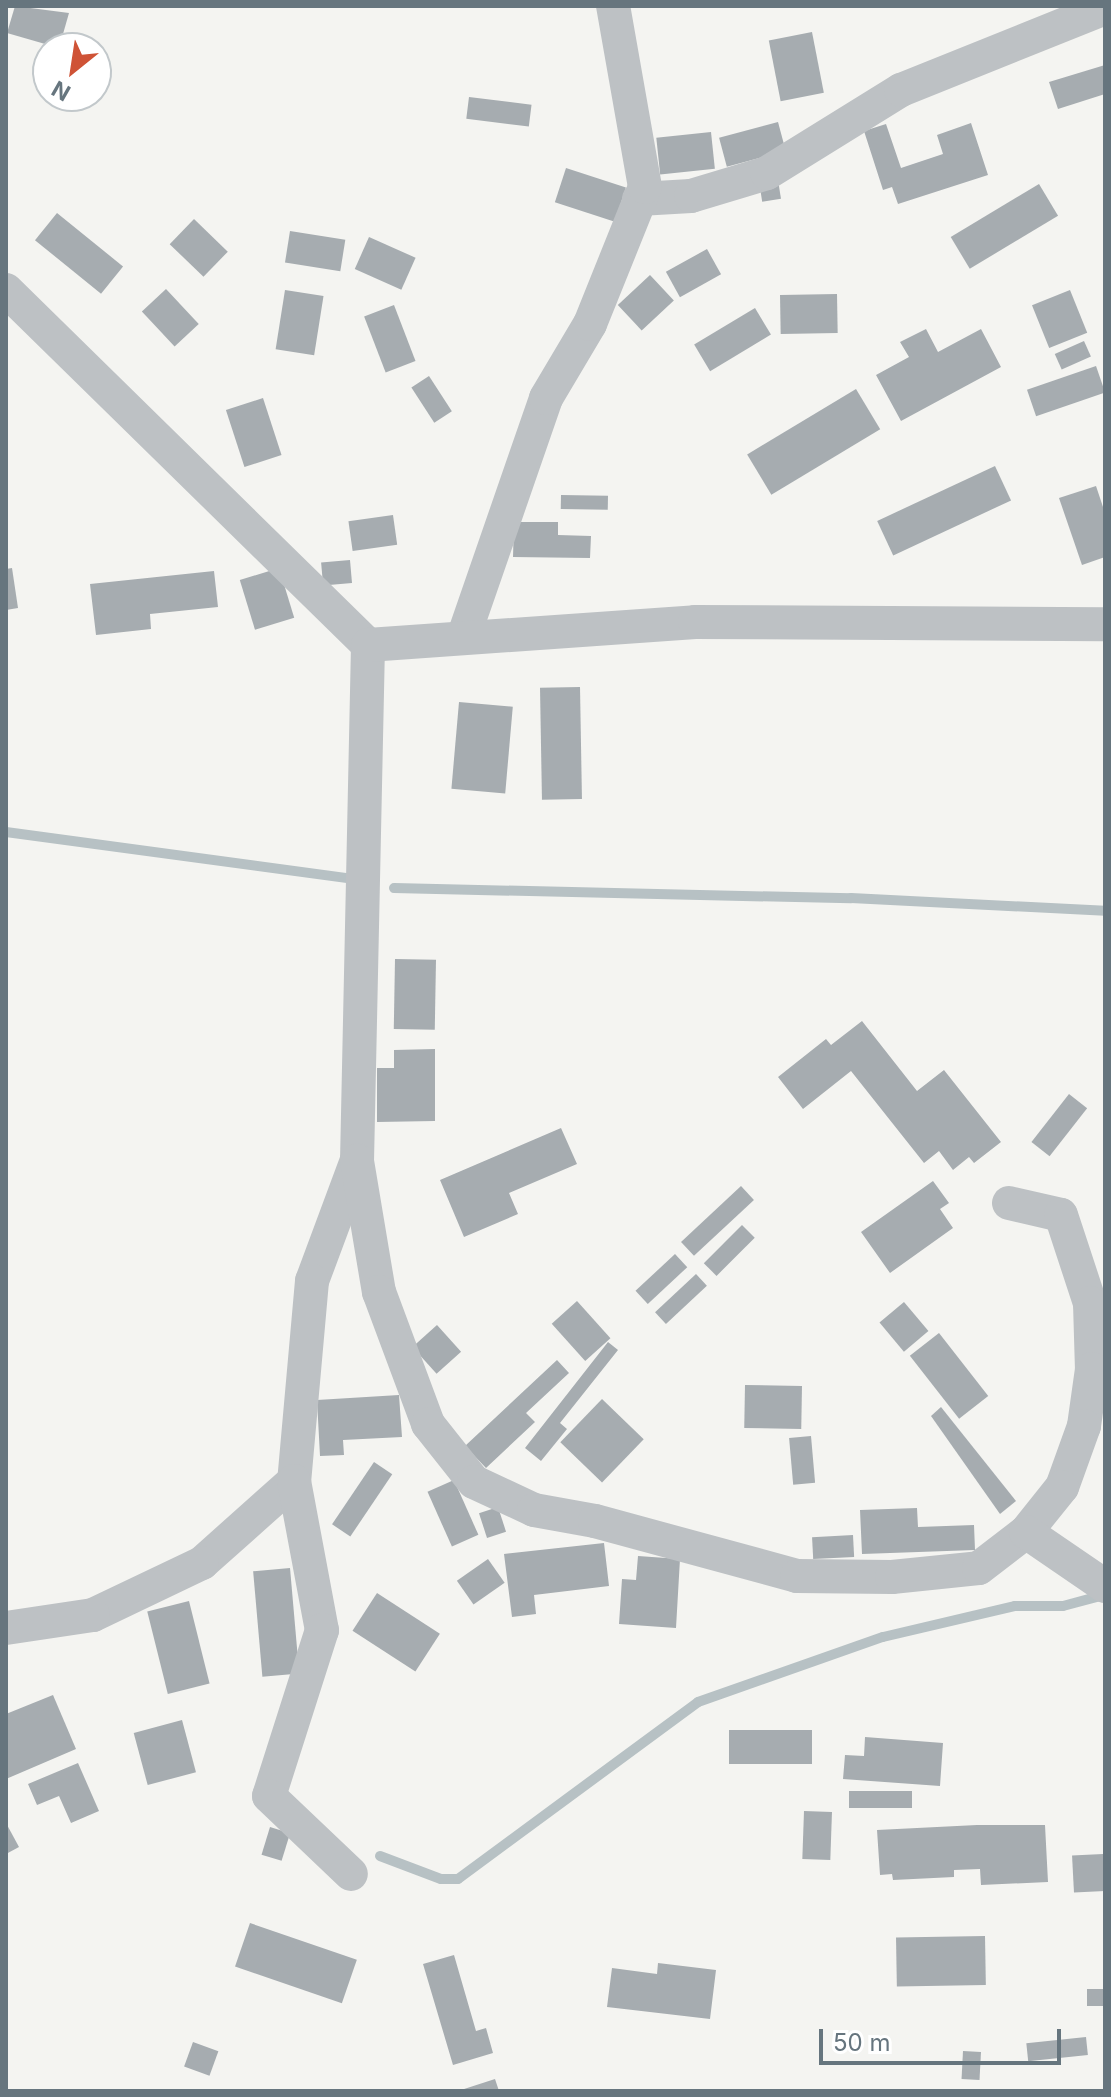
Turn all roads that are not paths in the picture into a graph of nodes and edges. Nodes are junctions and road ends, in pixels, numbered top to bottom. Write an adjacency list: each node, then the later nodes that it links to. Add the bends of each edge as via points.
1 (613, 6): 3 (street, via 645,187)
2 (1105, 8): 3 (street, via 901,90 767,173 691,196)
3 (639, 199): 6 (street, via 590,324 546,398)
4 (6, 290): 7 (street)
5 (1105, 624): 6 (street, via 695,622)
6 (463, 638): 7 (street)
7 (368, 645): 8 (street)
8 (357, 1160): 10 (street, via 312,1281); 11 (street, via 379,1292 428,1424 474,1482 534,1510 595,1521 797,1576 892,1577 979,1568)
9 (1009, 1203): 11 (street, via 1061,1215 1090,1303 1092,1369 1084,1426 1062,1487)
10 (294, 1481): 13 (street, via 202,1563 93,1615); 14 (street, via 322,1630 269,1796)
11 (1026, 1532): 12 (street)
12 (1105, 1586)
13 (6, 1628)
14 (351, 1874)

